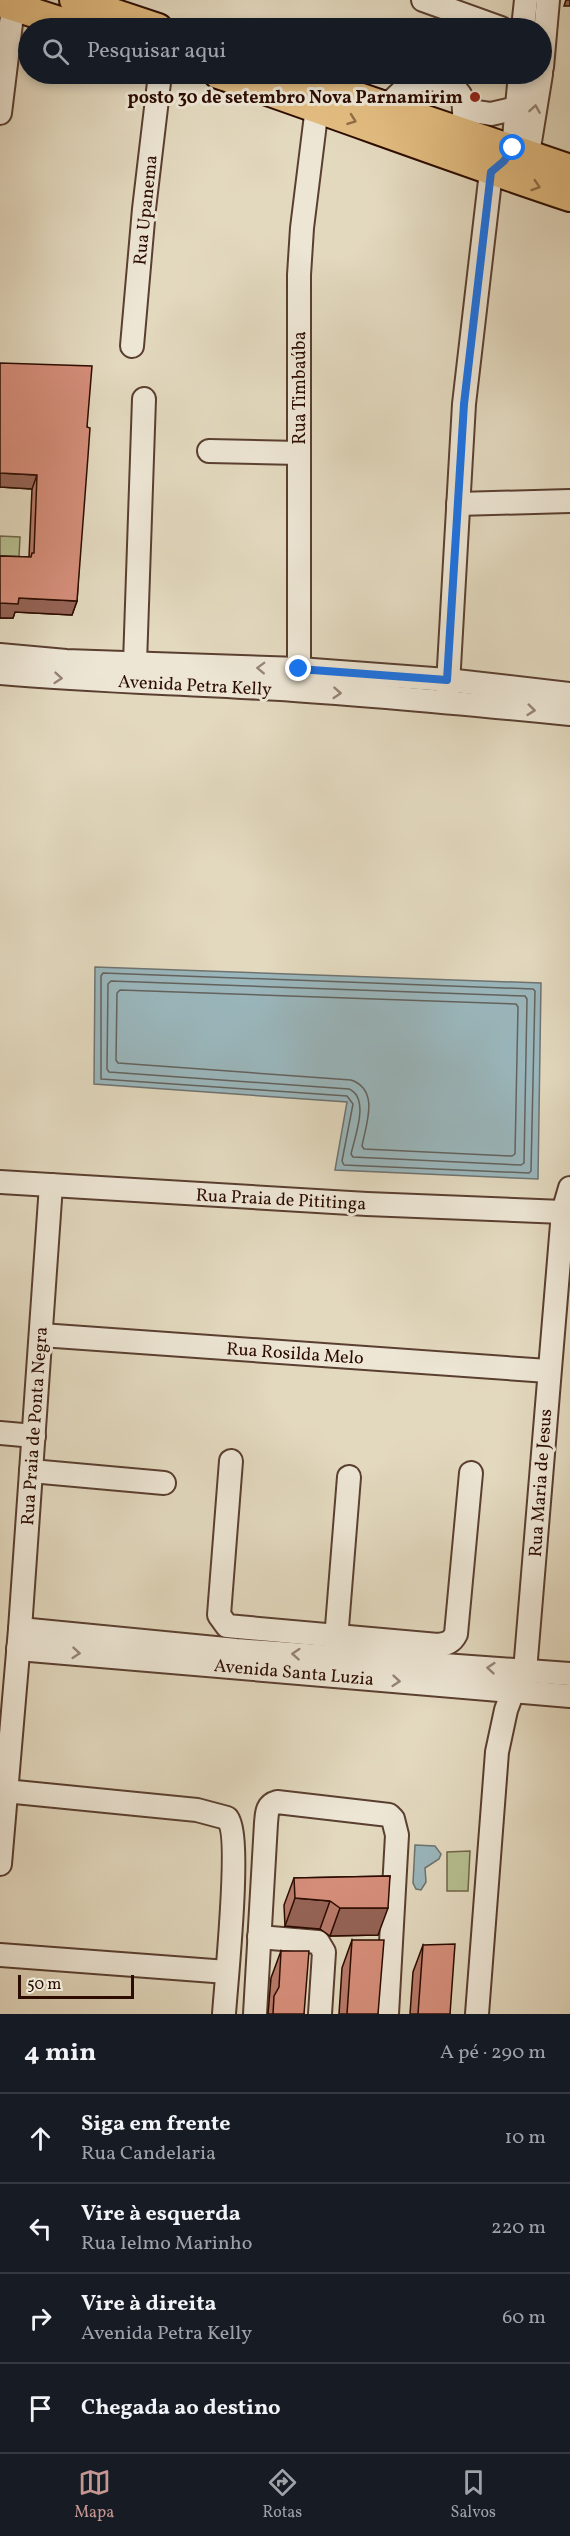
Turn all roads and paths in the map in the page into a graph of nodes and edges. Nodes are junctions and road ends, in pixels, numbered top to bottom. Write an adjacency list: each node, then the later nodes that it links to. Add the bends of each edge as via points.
1 (74, 0): 7 (main road)
2 (423, 0): 8 (street)
3 (526, 0): 9 (street)
4 (548, 0): 10 (street)
5 (6, 4): 6 (main road); 21 (street)
6 (50, 18)
7 (128, 18)
8 (473, 18)
9 (524, 18)
10 (546, 18)
11 (159, 84): 27 (street, Rua Upanema)
12 (248, 84): 19 (main road)
13 (322, 84): 18 (main road)
14 (412, 84): 18 (street)
15 (448, 84): 22 (street, via 459,92)
16 (519, 84): 20 (street)
17 (538, 84): 23 (street, one-way to 17)
18 (387, 105): 22 (main road)
19 (317, 107): 25 (main road, one-way to 25); 30 (street, Rua Timbaúba, via 299,275)
20 (517, 108): 22 (street); 23 (street)
21 (0, 112)
22 (464, 121): 23 (main road)
23 (521, 151): 24 (main road); 25 (street, via 504,161)
24 (570, 169)
25 (499, 174): 26 (main road, one-way to 26); 32 (street, via 464,404)
26 (570, 197)
27 (132, 346)
28 (144, 399): 34 (street)
29 (209, 451): 30 (street)
30 (299, 453): 35 (street, Rua Timbaúba)
31 (570, 501): 32 (street)
32 (458, 504): 37 (street)
33 (0, 655): 34 (street, Avenida Petra Kelly)
34 (135, 663): 35 (street, Avenida Petra Kelly, one-way to 34)
35 (299, 669): 37 (street, Avenida Petra Kelly)
36 (0, 673): 37 (street, Avenida Petra Kelly, one-way to 37, via 293,690)
37 (447, 691): 38 (street, Avenida Petra Kelly); 39 (street, Avenida Petra Kelly, one-way to 39)
38 (570, 694)
39 (570, 714)
40 (0, 1182): 41 (street, Rua Praia de Pititinga)
41 (51, 1185): 43 (street, Rua Praia de Pititinga); 44 (street, Rua Praia de Ponta Negra)
42 (570, 1188): 43 (street, Rua Maria de Jesus)
43 (563, 1212): 45 (street, Rua Maria de Jesus)
44 (41, 1335): 45 (street, Rua Rosilda Melo); 47 (street, Rua Praia de Ponta Negra)
45 (548, 1371): 55 (street, Rua Maria de Jesus)
46 (0, 1434): 47 (street)
47 (34, 1436): 49 (street, Rua Praia de Ponta Negra)
48 (231, 1461): 53 (street, via 219,1615 232,1628)
49 (31, 1471): 52 (street); 54 (street, Rua Praia de Ponta Negra)
50 (471, 1473): 53 (street, via 453,1640 447,1645)
51 (349, 1477): 53 (street)
52 (164, 1483)
53 (335, 1647): 54 (street, Avenida Santa Luzia, one-way to 54); 55 (street, Avenida Santa Luzia, one-way to 53)
54 (13, 1653): 57 (street, Avenida Santa Luzia, one-way to 57); 59 (street, Rua Praia de Ponta Negra)
55 (525, 1671): 56 (street, Avenida Santa Luzia)
56 (570, 1674)
57 (513, 1691): 58 (street, Avenida Santa Luzia); 68 (street, via 496,1752)
58 (570, 1696)
59 (5, 1791): 60 (street, Rua Praia de Ponta Negra); 63 (street, via 212,1813 230,1822 234,1856)
60 (0, 1864)
61 (259, 1937): 65 (street); 66 (street, via 318,1942 322,1946); 67 (street, via 267,1809 272,1804 388,1815 397,1835)
62 (0, 1955): 63 (street)
63 (227, 1972): 64 (street)
64 (224, 2014)
65 (255, 2014)
66 (320, 2014)
67 (387, 2014)
68 (477, 2014)

